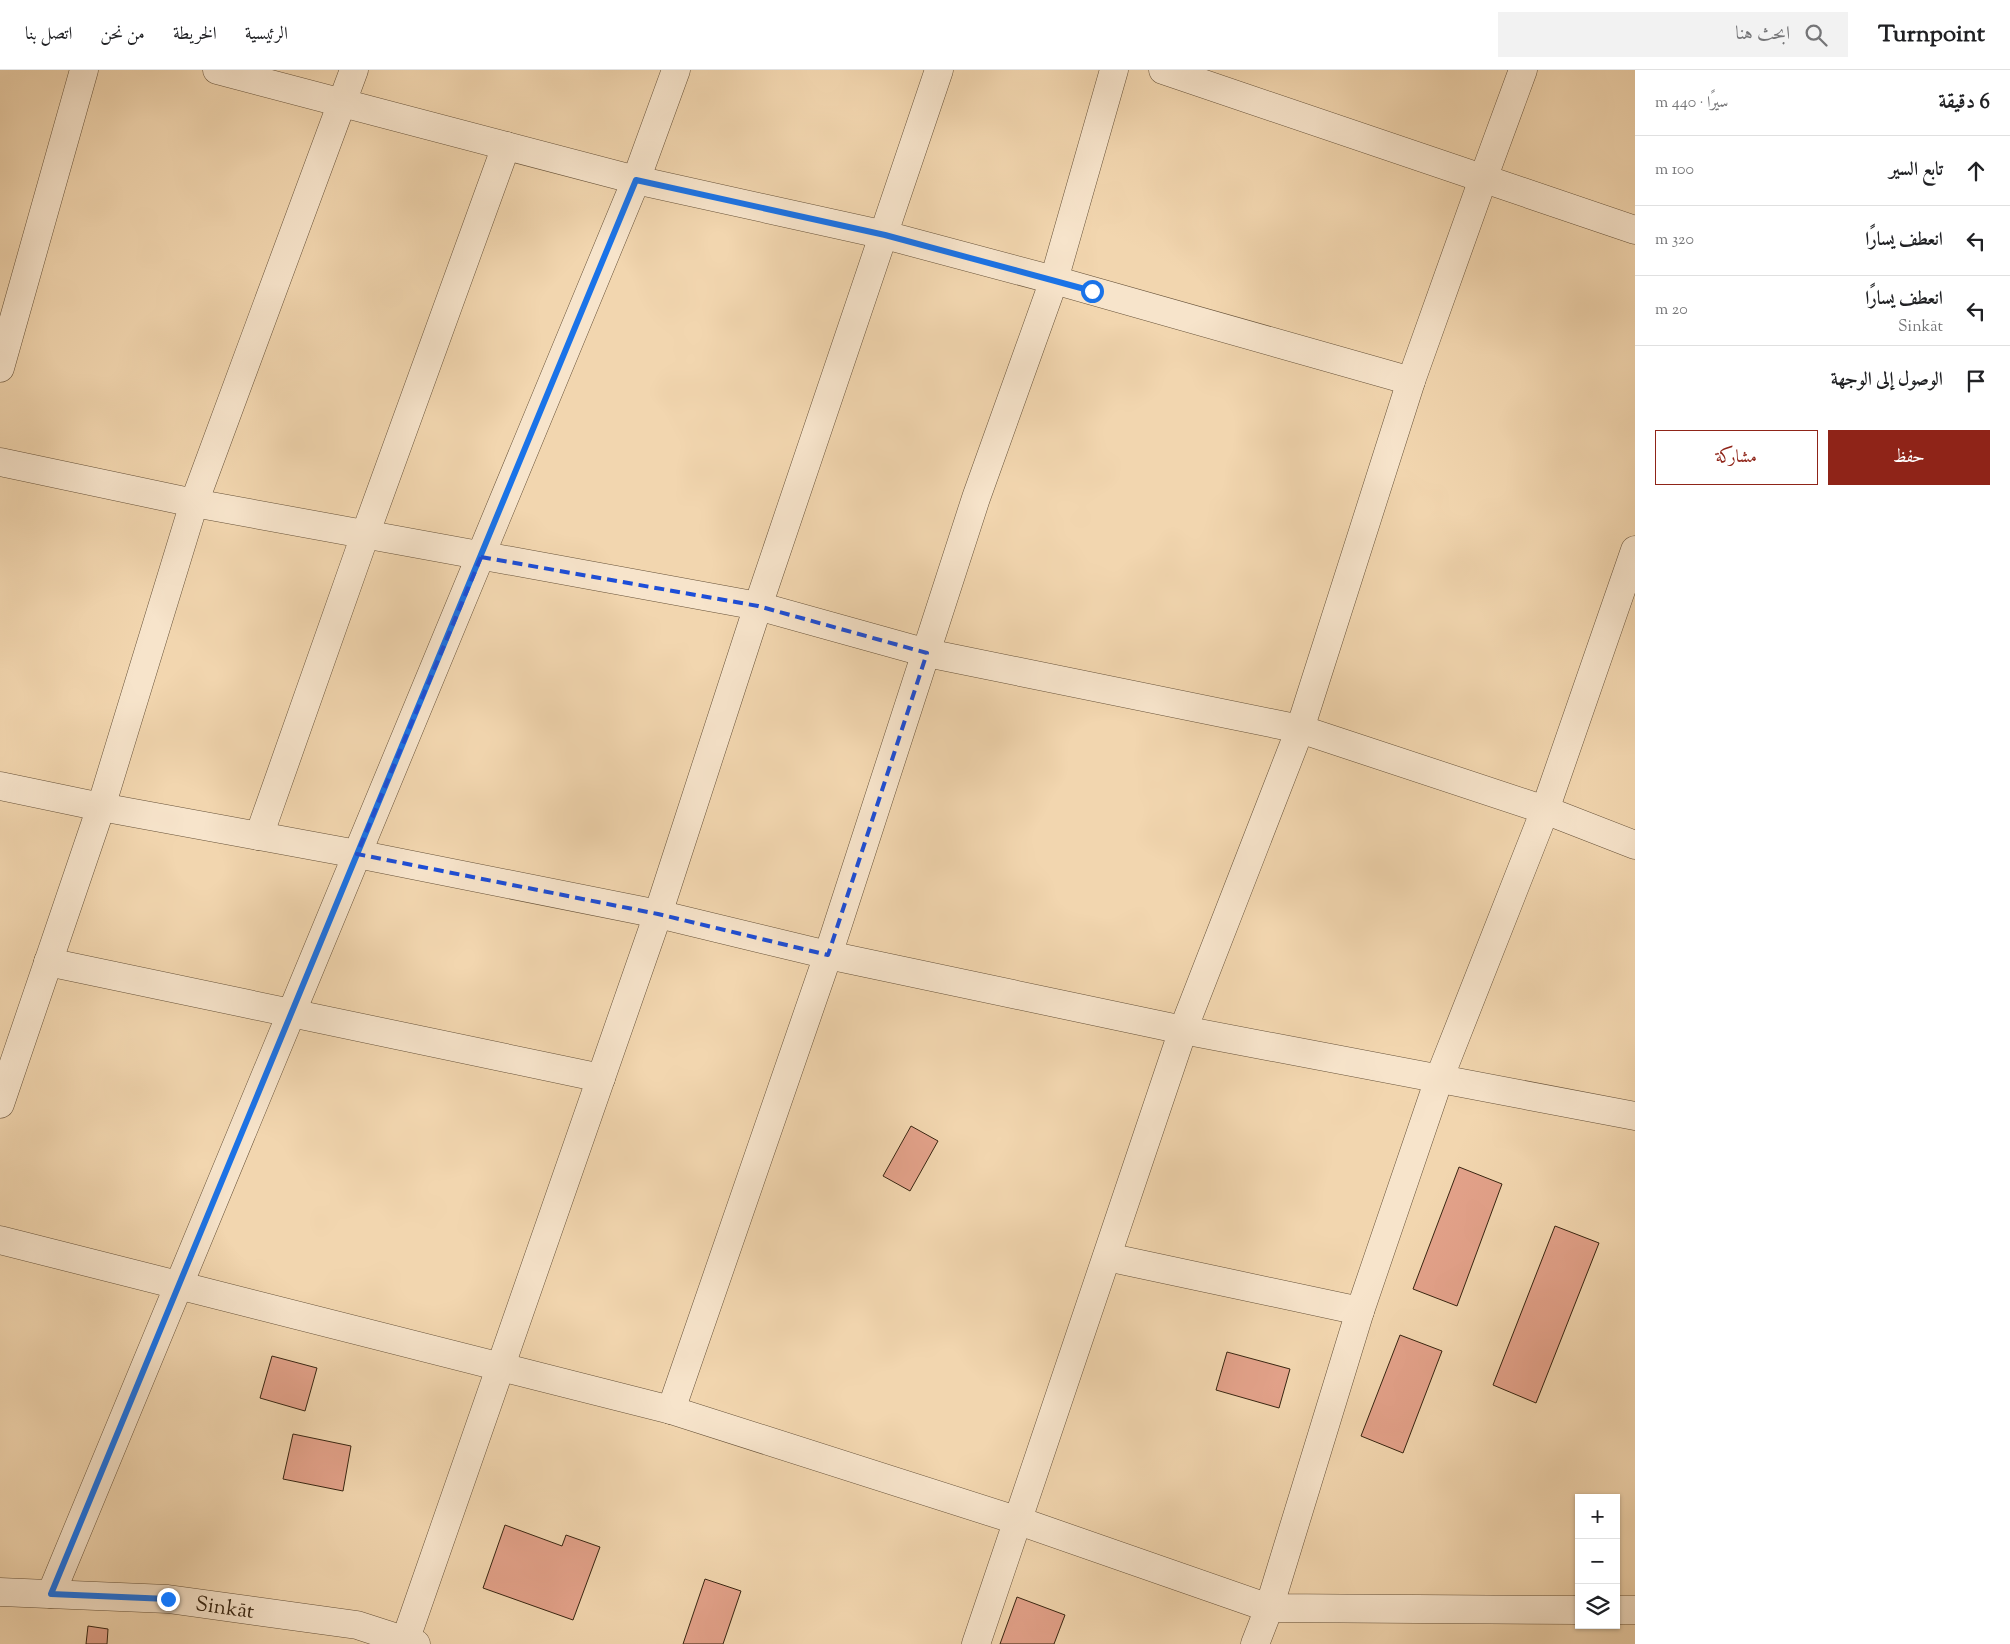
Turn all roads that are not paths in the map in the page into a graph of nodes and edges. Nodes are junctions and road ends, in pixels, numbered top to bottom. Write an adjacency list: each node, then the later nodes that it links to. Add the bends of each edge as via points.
1 (84, 70): 16 (street)
2 (217, 70): 9 (street)
3 (354, 70): 9 (street)
4 (676, 70): 12 (street)
5 (939, 70): 14 (street)
6 (1114, 70): 15 (street)
7 (1163, 70): 11 (street)
8 (1524, 70): 11 (street)
9 (342, 104): 10 (street); 19 (street)
10 (506, 146): 12 (street); 20 (street)
11 (1482, 179): 13 (street); 17 (street)
12 (636, 180): 14 (street); 22 (street)
13 (1635, 230)
14 (885, 235): 15 (street); 23 (street)
15 (1054, 280): 17 (street); 24 (street, via 976,498)
16 (0, 368)
17 (1411, 382): 25 (street)
18 (0, 462): 19 (street)
19 (194, 503): 20 (street); 27 (street)
20 (365, 535): 22 (street); 29 (street)
21 (1635, 550): 28 (street)
22 (481, 556): 23 (street); 31 (street)
23 (758, 606): 24 (street); 32 (street)
24 (928, 653): 25 (street); 33 (street)
25 (1300, 729): 28 (street); 36 (street)
26 (0, 786): 27 (street)
27 (101, 807): 29 (street); 34 (street)
28 (1545, 810): 30 (street); 38 (street)
29 (259, 836): 31 (street)
30 (1635, 845)
31 (357, 854): 32 (street); 35 (street)
32 (658, 914): 33 (street); 37 (street)
33 (828, 955): 36 (street); 46 (street)
34 (48, 962): 35 (street); 39 (street)
35 (292, 1014): 37 (street); 43 (street)
36 (1183, 1030): 38 (street); 42 (street)
37 (602, 1078): 45 (street)
38 (1439, 1079): 40 (street); 44 (street)
39 (0, 1104)
40 (1635, 1116)
41 (0, 1240): 43 (street)
42 (1107, 1257): 44 (street); 47 (street)
43 (180, 1286): 45 (street); 49 (street)
44 (1360, 1311): 50 (street)
45 (501, 1367): 46 (street); 54 (street)
46 (671, 1410): 47 (street)
47 (1018, 1521): 50 (street); 55 (street)
48 (0, 1592): 49 (street, Sinkāt)
49 (51, 1594): 54 (street, Sinkāt, via 168,1599 356,1625)
50 (1269, 1608): 51 (street); 56 (street)
51 (1575, 1610)
52 (1620, 1610): 53 (street)
53 (1635, 1610)
54 (408, 1643)
55 (976, 1644)
56 (1255, 1644)

